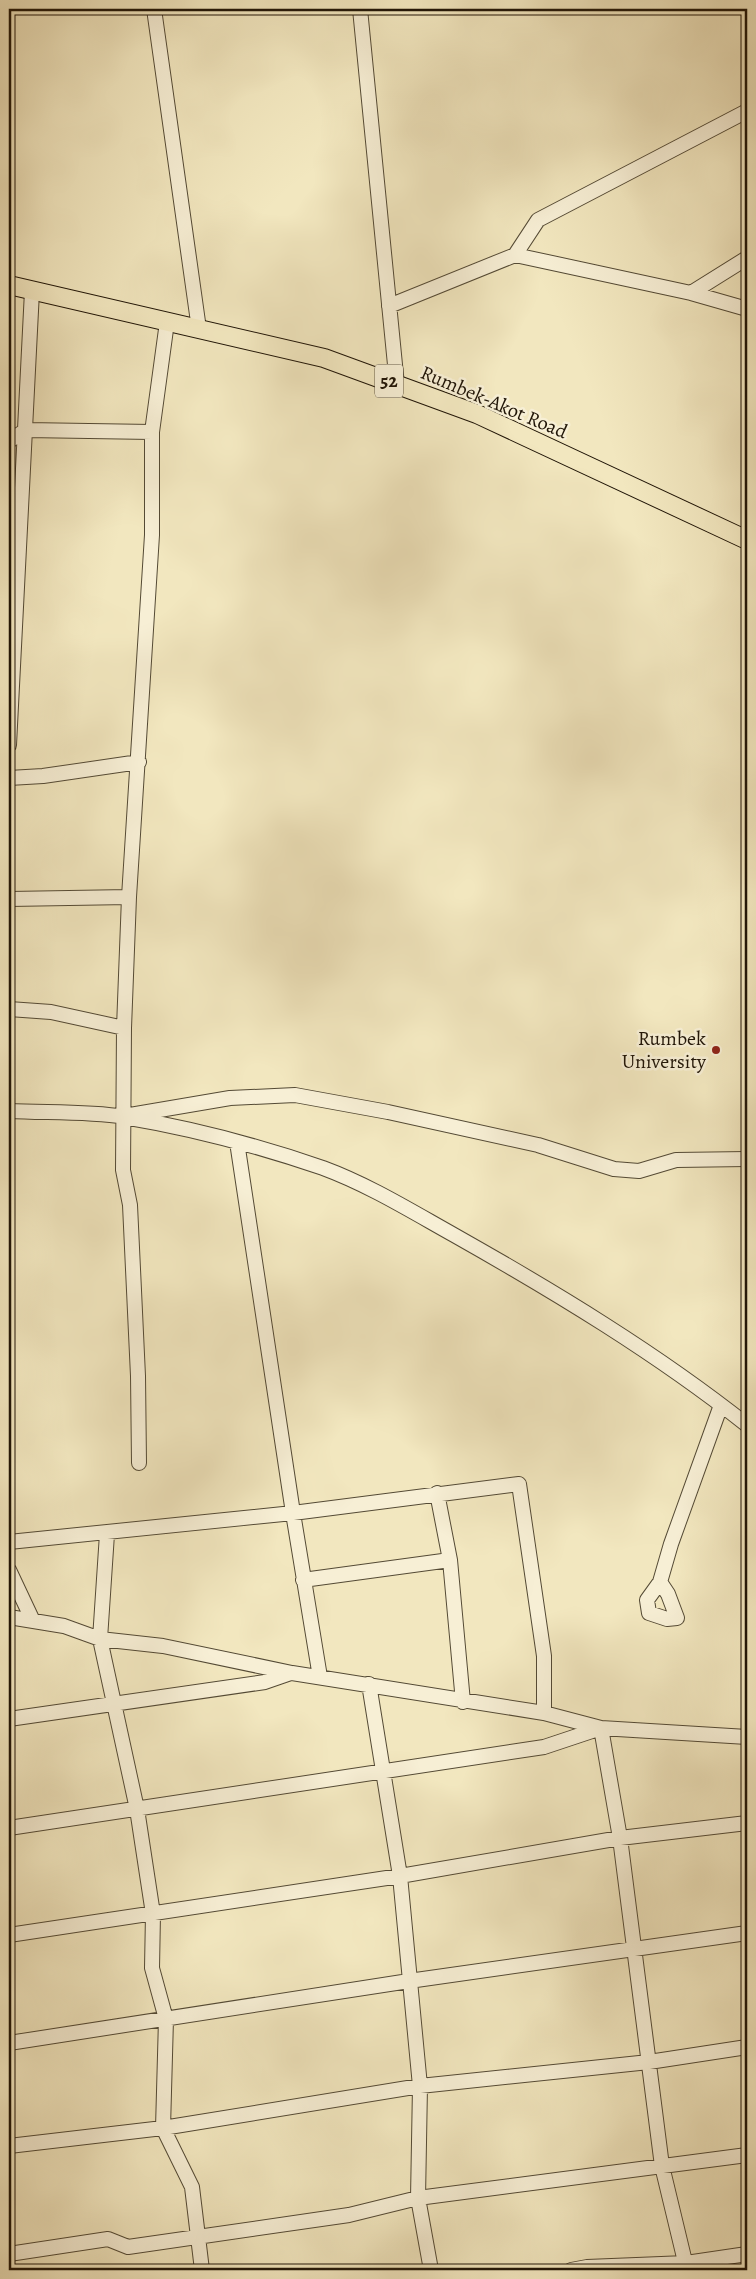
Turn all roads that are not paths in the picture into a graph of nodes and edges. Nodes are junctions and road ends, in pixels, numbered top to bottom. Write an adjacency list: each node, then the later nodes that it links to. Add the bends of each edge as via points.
1 (154, 9): 12 (street)
2 (360, 9): 9 (street)
3 (747, 111): 4 (street, via 538,220)
4 (515, 255): 8 (street); 9 (street)
5 (747, 258): 8 (street)
6 (9, 285): 7 (main road, Rumbek-Akot Road / 52)
7 (32, 291): 11 (main road, Rumbek-Akot Road / 52); 14 (street)
8 (691, 293): 10 (street)
9 (390, 306): 13 (street)
10 (747, 309)
11 (167, 322): 12 (main road, Rumbek-Akot Road / 52); 15 (street)
12 (199, 329): 13 (main road, Rumbek-Akot Road / 52, via 324,358)
13 (397, 384): 17 (main road, Rumbek-Akot Road / 52, via 477,414)
14 (26, 430): 15 (street); 16 (street); 18 (street)
15 (152, 432): 20 (street, via 152,535)
16 (9, 441)
17 (747, 540)
18 (13, 605): 19 (street)
19 (9, 745)
20 (139, 762): 21 (street); 22 (street)
21 (9, 778)
22 (128, 897): 23 (street); 25 (street)
23 (9, 899)
24 (9, 1009): 25 (street, via 51,1012)
25 (124, 1028): 27 (street)
26 (9, 1111): 27 (street)
27 (122, 1117): 28 (street); 29 (street, via 230,1098 295,1095 538,1145 614,1169 639,1171 676,1160); 32 (street, via 123,1170 131,1222)
28 (237, 1142): 30 (street, via 323,1168 363,1184 504,1263); 34 (street)
29 (747, 1160)
30 (721, 1405): 31 (street); 40 (street)
31 (747, 1425)
32 (139, 1463)
33 (437, 1493): 34 (street); 37 (street); 49 (street, via 520,1484 544,1656)
34 (292, 1513): 35 (street); 39 (street)
35 (107, 1534): 36 (street); 43 (street)
36 (9, 1542)
37 (450, 1560): 39 (street); 47 (street)
38 (9, 1570): 42 (street)
39 (304, 1580): 45 (street)
40 (660, 1582)
41 (9, 1618): 42 (street)
42 (33, 1621): 43 (street, via 64,1626)
43 (100, 1639): 44 (street, via 163,1646); 48 (street)
44 (292, 1673): 45 (street); 48 (street, via 265,1682)
45 (320, 1677): 46 (street)
46 (369, 1684): 47 (street); 53 (street)
47 (463, 1702): 49 (street)
48 (114, 1704): 50 (street); 54 (street)
49 (544, 1714): 51 (street)
50 (9, 1719)
51 (601, 1728): 52 (street); 53 (street, via 544,1747); 57 (street)
52 (747, 1737)
53 (384, 1772): 54 (street); 58 (street)
54 (137, 1809): 56 (street); 59 (street)
55 (747, 1823): 57 (street)
56 (9, 1828)
57 (620, 1838): 58 (street); 62 (street)
58 (400, 1876): 59 (street); 63 (street)
59 (153, 1914): 61 (street); 64 (street, via 152,1968)
60 (747, 1933): 62 (street)
61 (9, 1935)
62 (634, 1950): 63 (street); 67 (street)
63 (409, 1981): 64 (street); 68 (street)
64 (166, 2019): 65 (street); 69 (street)
65 (9, 2043)
66 (747, 2047): 67 (street)
67 (649, 2062): 68 (street); 72 (street)
68 (420, 2086): 69 (street); 73 (street)
69 (164, 2128): 70 (street); 74 (street, via 192,2187)
70 (9, 2146)
71 (747, 2155): 72 (street)
72 (662, 2166): 73 (street); 77 (street)
73 (418, 2198): 74 (street, via 349,2214); 79 (street)
74 (199, 2237): 75 (street, via 128,2247 108,2239); 78 (street)
75 (9, 2254)
76 (747, 2254): 77 (street)
77 (687, 2267): 80 (street, via 587,2267)
78 (202, 2270)
79 (431, 2270)
80 (571, 2270)

